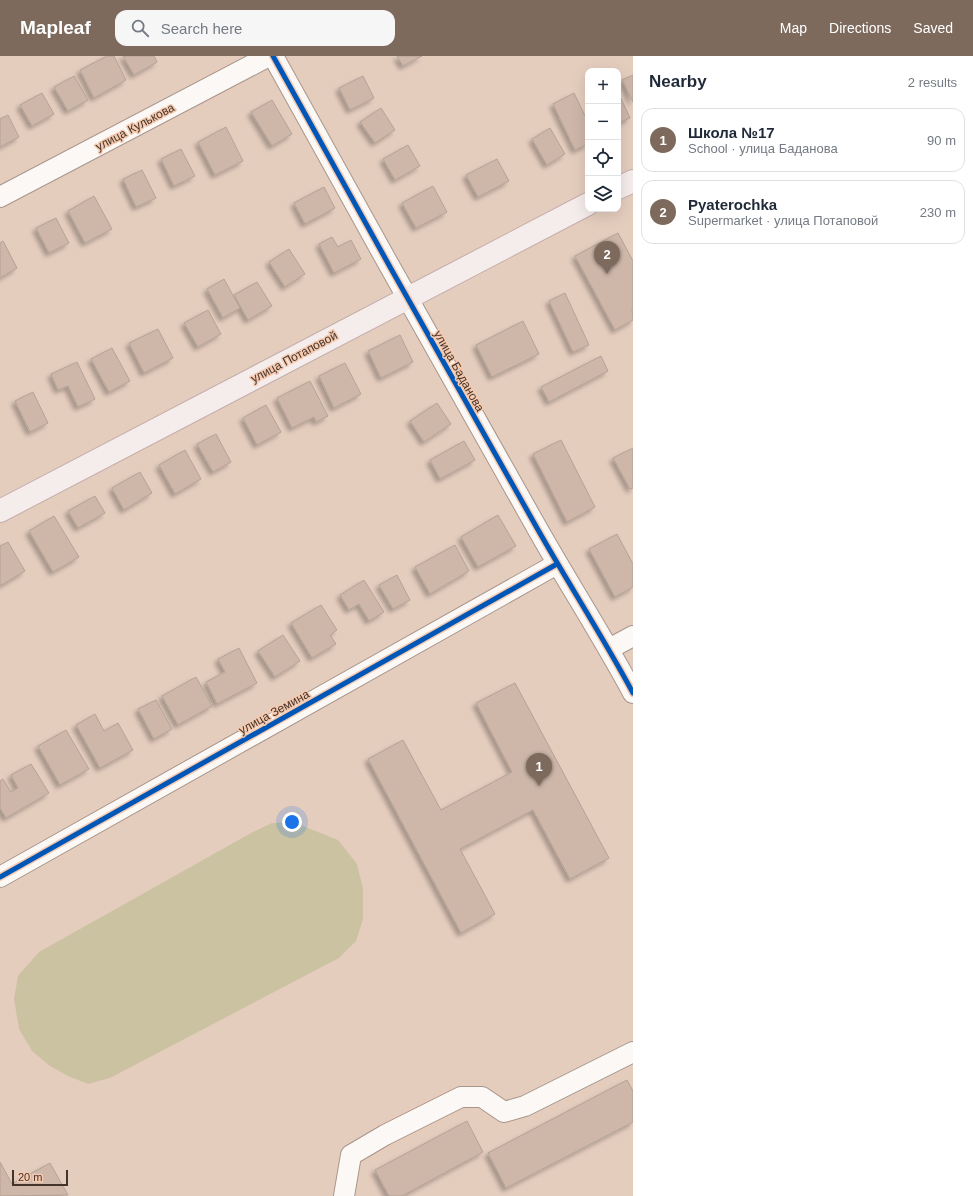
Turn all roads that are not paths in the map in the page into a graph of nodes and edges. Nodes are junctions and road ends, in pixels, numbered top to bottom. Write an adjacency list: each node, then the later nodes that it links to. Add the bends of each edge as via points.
1 (269, 56): 5 (street, улица Кулькова)
2 (273, 56): 7 (street, улица Баданова)
3 (633, 181): 4 (main road)
4 (621, 187)
5 (0, 197)
6 (585, 206): 7 (main road, улица Потаповой)
7 (407, 298): 8 (main road, улица Потаповой); 9 (street, улица Баданова)
8 (0, 511)
9 (557, 564): 11 (street, улица Баданова); 13 (street, улица Земина)
10 (633, 636): 11 (street)
11 (609, 649): 12 (street, улица Баданова)
12 (633, 693)
13 (0, 877)
14 (633, 1052): 15 (street, via 524,1106 504,1112 482,1097 461,1097 392,1131 351,1155)
15 (344, 1196)

